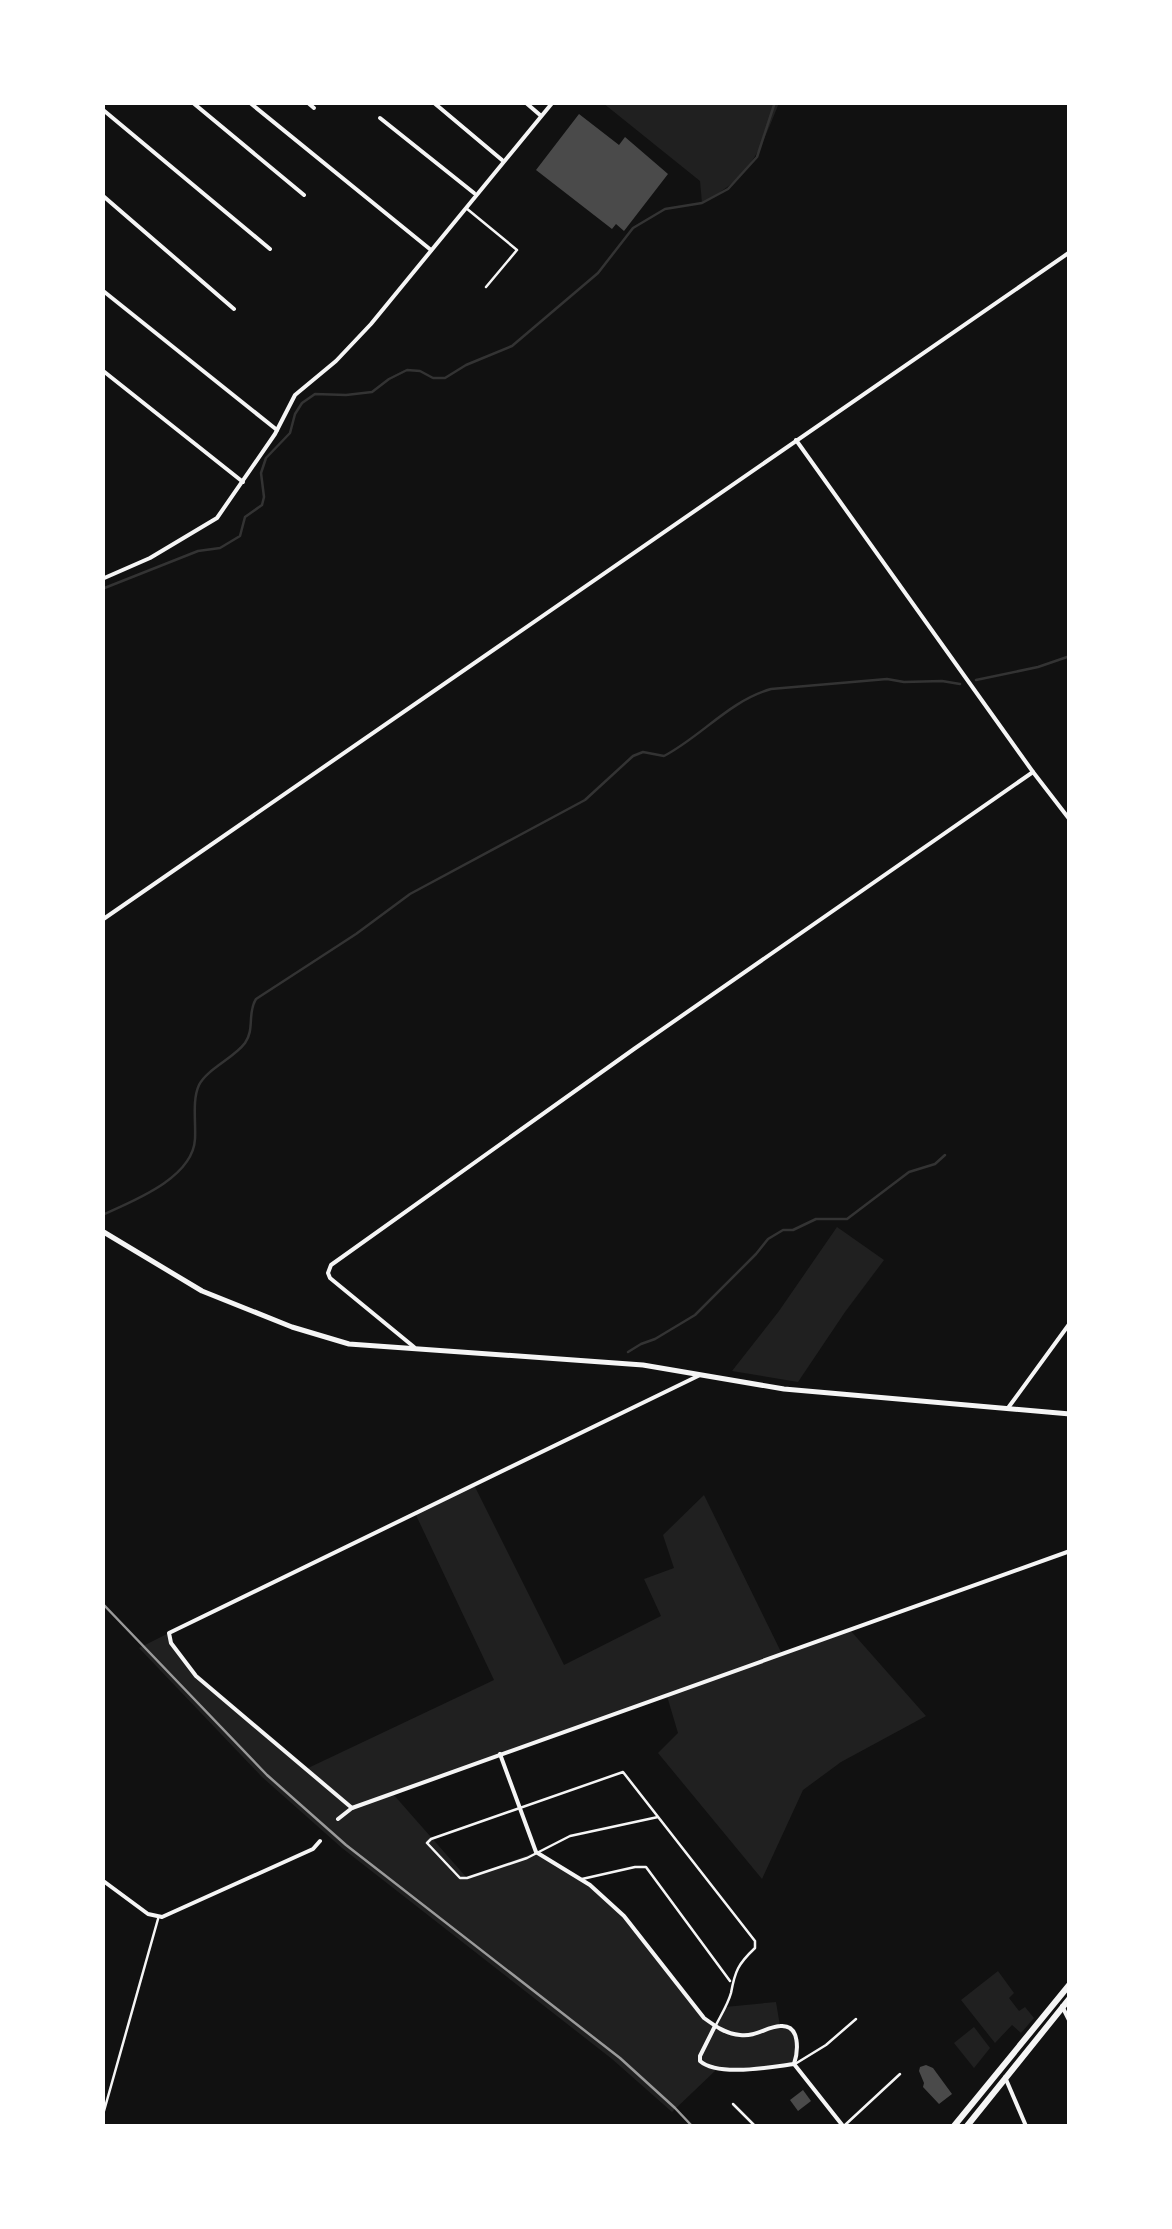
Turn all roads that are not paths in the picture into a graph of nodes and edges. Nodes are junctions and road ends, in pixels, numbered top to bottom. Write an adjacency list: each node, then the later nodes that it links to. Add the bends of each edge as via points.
1 (192, 102): 14 (street)
2 (249, 102): 17 (street)
3 (307, 102): 7 (street)
4 (432, 102): 11 (street)
5 (524, 102): 9 (street)
6 (552, 102): 9 (street)
7 (314, 108)
8 (102, 109): 16 (street)
9 (541, 116): 11 (street)
10 (380, 118): 12 (street)
11 (504, 161): 12 (street)
12 (476, 194): 15 (street)
13 (102, 195): 21 (street)
14 (304, 196)
15 (465, 207): 17 (street); 19 (lane, via 517,250)
16 (270, 249)
17 (431, 250): 23 (street, via 350,347 295,394)
18 (1070, 252): 24 (street)
19 (486, 287)
20 (102, 290): 23 (street)
21 (234, 309)
22 (102, 370): 25 (street)
23 (278, 430): 25 (street)
24 (796, 440): 27 (street); 29 (street)
25 (243, 482): 26 (street, via 207,526)
26 (102, 579)
27 (1033, 772): 28 (street); 32 (street, via 331,1265 330,1278)
28 (1070, 820)
29 (102, 920)
30 (102, 1231): 32 (main road, via 202,1291 292,1327 349,1344)
31 (1070, 1324): 34 (street)
32 (418, 1350): 33 (main road)
33 (700, 1375): 34 (main road); 38 (street, via 169,1633 196,1676)
34 (1008, 1408): 35 (main road)
35 (1070, 1414)
36 (1070, 1551): 37 (street)
37 (500, 1754): 38 (street); 39 (street)
38 (352, 1808): 41 (street)
39 (519, 1809): 40 (lane, via 624,1772); 43 (street); 43 (lane, via 427,1843 460,1878)
40 (658, 1817): 43 (lane, via 570,1836); 47 (lane, via 755,1942)
41 (338, 1819)
42 (320, 1842): 46 (street)
43 (536, 1852): 44 (street)
44 (581, 1879): 47 (lane, via 646,1867); 53 (street, via 624,1916)
45 (102, 1880): 46 (street)
46 (158, 1918): 58 (lane)
47 (731, 1982): 53 (lane)
48 (1070, 1984): 61 (main road)
49 (1070, 1998): 50 (main road)
50 (1062, 2006): 52 (street); 56 (main road)
51 (856, 2019): 54 (lane)
52 (1070, 2022)
53 (715, 2026): 54 (street, via 739,2035 788,2028 795,2033); 54 (street, via 700,2056 708,2068)
54 (794, 2064): 60 (street)
55 (900, 2074): 60 (lane)
56 (1005, 2078): 62 (main road); 63 (street)
57 (733, 2104): 59 (lane)
58 (102, 2118)
59 (755, 2126)
60 (843, 2126)
61 (954, 2126)
62 (967, 2126)
63 (1026, 2126)

